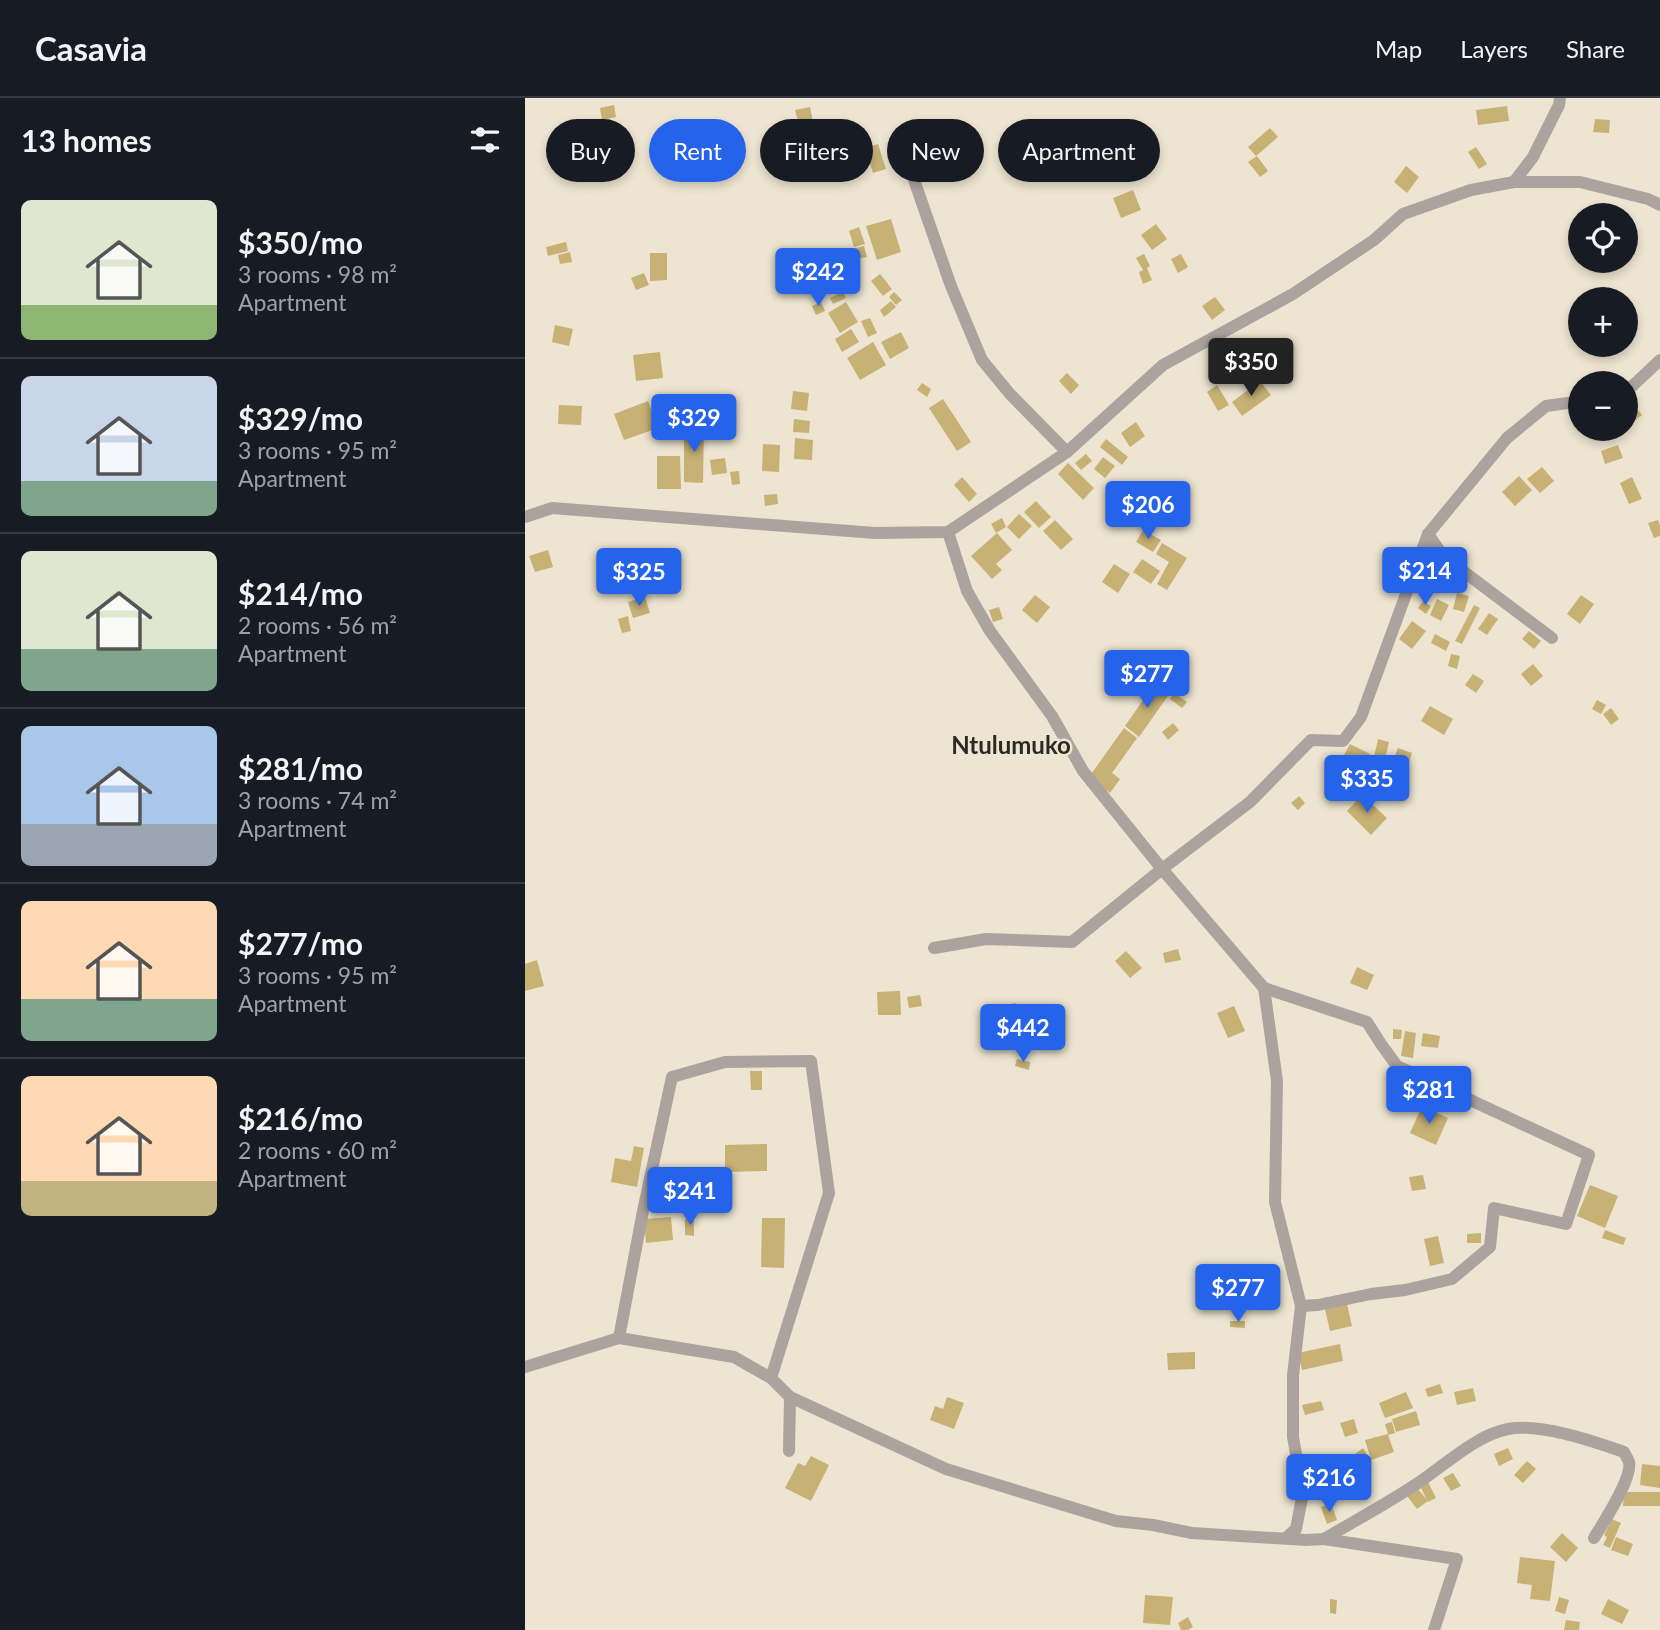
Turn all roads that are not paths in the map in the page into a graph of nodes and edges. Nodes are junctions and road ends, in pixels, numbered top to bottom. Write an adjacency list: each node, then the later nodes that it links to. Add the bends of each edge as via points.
1 (1560, 98): 3 (street, via 1533,157)
2 (915, 182): 8 (street, via 982,360)
3 (1514, 182): 4 (street, via 1580,182); 8 (street, via 1471,190 1403,214 1374,240 1293,294 1163,365)
4 (1660, 205)
5 (1660, 360): 6 (street)
6 (1638, 381)
7 (1568, 403): 11 (street, via 1546,405 1507,438)
8 (1067, 452): 10 (street)
9 (525, 517): 10 (street, via 552,508 874,533)
10 (948, 532): 13 (street, via 967,591 990,631 1052,716 1083,771)
11 (1429, 534): 12 (street, via 1443,556); 13 (street, via 1361,717 1343,741 1311,740 1250,802)
12 (1552, 638)
13 (1161, 869): 14 (street, via 1072,942 986,939); 15 (street)
14 (934, 948)
15 (1264, 988): 16 (street, via 1277,1081 1275,1202); 16 (street, via 1367,1022 1397,1066 1589,1155 1566,1224 1494,1208 1490,1247 1452,1279)
16 (1301, 1306): 22 (street, via 1293,1375 1293,1437 1303,1493 1296,1529)
17 (619, 1338): 18 (street); 19 (street, via 734,1357); 19 (street, via 671,1077 725,1062 811,1061 829,1194)
18 (525, 1367)
19 (771, 1378): 20 (street)
20 (790, 1397): 21 (street); 22 (street, via 946,1469 1116,1521 1192,1533)
21 (789, 1451)
22 (1286, 1538): 24 (street)
23 (1594, 1538): 24 (street, via 1627,1473 1630,1463 1624,1452 1526,1427 1481,1439)
24 (1324, 1539): 25 (street, via 1457,1559)
25 (1434, 1630)

